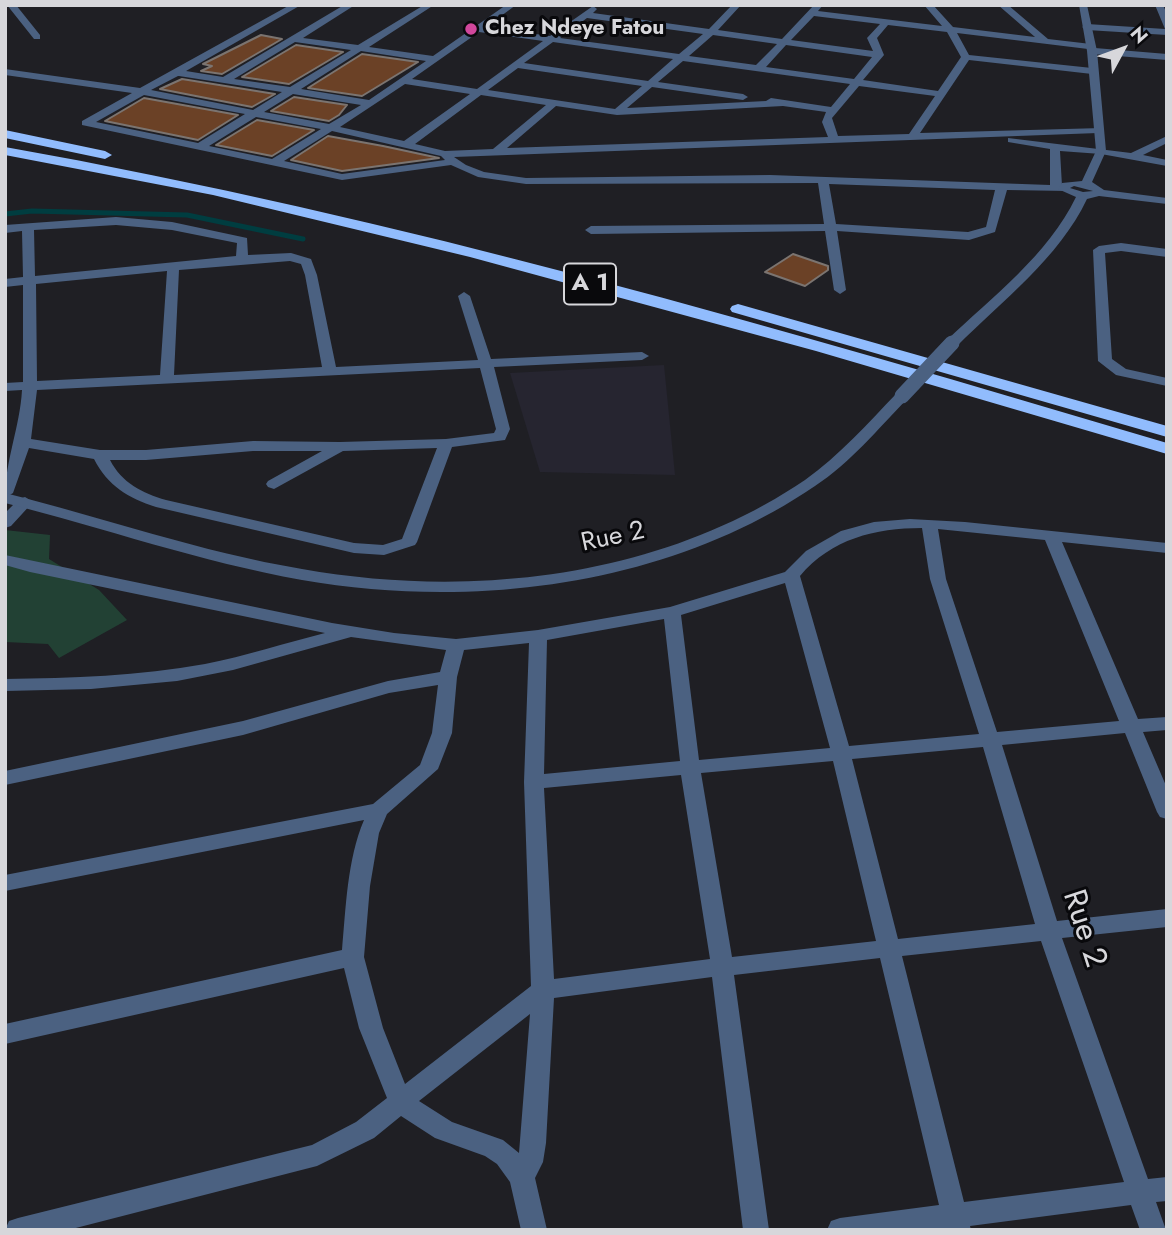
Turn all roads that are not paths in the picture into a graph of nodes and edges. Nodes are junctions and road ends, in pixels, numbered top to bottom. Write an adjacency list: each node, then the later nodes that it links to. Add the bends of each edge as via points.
1 (10, 5): 20 (street)
2 (298, 5): 36 (street)
3 (351, 5): 21 (street)
4 (430, 5): 25 (street)
5 (512, 5): 16 (street)
6 (598, 5): 13 (street)
7 (737, 5): 19 (street)
8 (928, 5): 17 (street)
9 (1002, 5): 23 (street)
10 (1083, 5): 15 (street)
11 (1159, 5): 18 (street)
12 (816, 9): 14 (street); 24 (street)
13 (585, 15): 19 (street); 22 (street)
14 (886, 22): 17 (street); 27 (street, via 872,38)
15 (1087, 27): 18 (street); 26 (street)
16 (479, 29): 22 (street); 31 (street)
17 (948, 29): 23 (street); 29 (street)
18 (1167, 30)
19 (711, 32): 24 (street); 28 (street)
20 (37, 37)
21 (293, 39): 25 (street); 37 (street)
22 (552, 39): 28 (street); 32 (street)
23 (1045, 41): 26 (street)
24 (785, 42): 27 (street); 33 (street)
25 (360, 49): 31 (street); 41 (street)
26 (1092, 49): 30 (street); 34 (street)
27 (879, 55): 39 (street)
28 (682, 57): 33 (street); 40 (street)
29 (966, 57): 34 (street); 44 (street)
30 (1167, 57)
31 (435, 59): 38 (street)
32 (516, 65): 40 (street); 43 (street)
33 (759, 68): 39 (street)
34 (1092, 71): 52 (street)
35 (5, 72): 42 (street)
36 (179, 73): 37 (street); 42 (street)
37 (225, 80): 41 (street)
38 (404, 81): 43 (street); 45 (street)
39 (856, 82): 44 (street); 48 (street)
40 (651, 85): 47 (street); 49 (street)
41 (295, 89): 45 (street); 50 (street)
42 (144, 92): 50 (street); 59 (street, via 86,123)
43 (479, 92): 46 (street); 58 (street)
44 (940, 94): 55 (street)
45 (371, 103): 51 (street)
46 (554, 103): 49 (street); 63 (street)
47 (782, 103): 48 (street); 49 (street)
48 (833, 110): 56 (street, via 827,122)
49 (617, 112)
50 (253, 114): 51 (street); 59 (street)
51 (332, 128): 58 (street); 68 (street)
52 (1098, 130): 54 (street); 62 (street)
53 (5, 134): 92 (highway, A 1, via 510,249 828,333)
54 (974, 134): 55 (street); 60 (street)
55 (913, 136): 56 (street)
56 (834, 139): 66 (street)
57 (1167, 139): 64 (street)
58 (406, 145): 65 (street)
59 (200, 147): 68 (street)
60 (1055, 147): 62 (street); 71 (street)
61 (5, 150): 96 (highway, A 1, via 242,197 505,261)
62 (1101, 151): 64 (street); 72 (street, Rue 2)
63 (495, 153): 65 (street); 66 (street)
64 (1132, 157): 67 (street)
65 (448, 158): 66 (street, via 490,177 526,181); 68 (street, via 348,178)
66 (686, 162): 69 (street)
67 (1167, 163)
68 (272, 164)
69 (823, 179): 70 (street); 75 (street)
70 (1002, 186): 71 (street); 75 (street, via 991,229 978,234)
71 (1060, 189): 72 (street)
72 (1084, 190): 73 (street); 100 (street, Rue 2, bridge, via 1079,207 1051,244 839,460 768,510 665,555 561,577 419,588 343,581 275,568)
73 (1167, 201)
74 (28, 227): 76 (street); 79 (street, via 104,220 172,226 243,241); 81 (street)
75 (830, 227): 77 (street); 83 (street)
76 (5, 229)
77 (591, 230)
78 (1167, 253): 89 (street, via 1121,247 1099,250 1105,361 1121,372)
79 (242, 259): 80 (street); 87 (street, via 291,257 307,262)
80 (173, 267): 81 (street); 88 (street)
81 (28, 281): 82 (street); 90 (street)
82 (5, 283)
83 (839, 290)
84 (464, 296): 86 (street)
85 (642, 356): 86 (street)
86 (485, 365): 87 (street); 94 (street, via 503,434)
87 (330, 373): 88 (street)
88 (167, 380): 90 (street)
89 (1167, 382)
90 (30, 386): 91 (street); 93 (street)
91 (5, 387)
92 (1167, 432)
93 (22, 442): 97 (street); 99 (street)
94 (446, 443): 95 (street); 97 (street, via 409,542 384,550 304,538 137,496 109,473)
95 (340, 447): 97 (street, via 253,446); 98 (street)
96 (1167, 449)
97 (100, 455)
98 (274, 484)
99 (5, 496): 100 (street, Rue 2)
100 (25, 502): 101 (street)
101 (5, 523)
102 (929, 524): 103 (street); 106 (street, via 855,531 801,563); 115 (street, Rue 2, via 938,579)
103 (1051, 535): 104 (street); 114 (street)
104 (1167, 548)
105 (5, 560): 108 (street)
106 (791, 576): 107 (street); 116 (street)
107 (672, 612): 109 (street); 117 (street)
108 (352, 632): 110 (street); 112 (street, via 207,668 104,682)
109 (538, 636): 110 (street); 119 (street)
110 (456, 645): 111 (street)
111 (448, 677): 118 (street, via 365,693 243,728); 120 (street, via 442,733 428,769)
112 (5, 685)
113 (1167, 723): 114 (street)
114 (1130, 726): 115 (street); 121 (street)
115 (990, 739): 116 (street); 124 (street, Rue 2)
116 (841, 753): 117 (street); 125 (street)
117 (690, 767): 119 (street); 127 (street)
118 (5, 778)
119 (534, 782): 128 (street)
120 (379, 810): 122 (street); 126 (street, via 369,833 359,886)
121 (1167, 812)
122 (5, 883)
123 (1167, 918): 124 (street)
124 (1048, 929): 125 (street); 132 (street, Rue 2)
125 (887, 949): 127 (street); 133 (street)
126 (352, 957): 129 (street); 130 (street, via 371,1028)
127 (722, 967): 128 (street); 136 (street)
128 (543, 990): 130 (street); 131 (street, via 533,1143)
129 (5, 1034)
130 (401, 1103): 131 (street, via 444,1130 494,1148); 134 (street, via 365,1130 317,1156)
131 (522, 1178): 135 (street)
132 (1154, 1190): 133 (street); 138 (street, Rue 2)
133 (956, 1222): 137 (street)
134 (18, 1230)
135 (534, 1230)
136 (756, 1230)
137 (840, 1230)
138 (1153, 1230)

